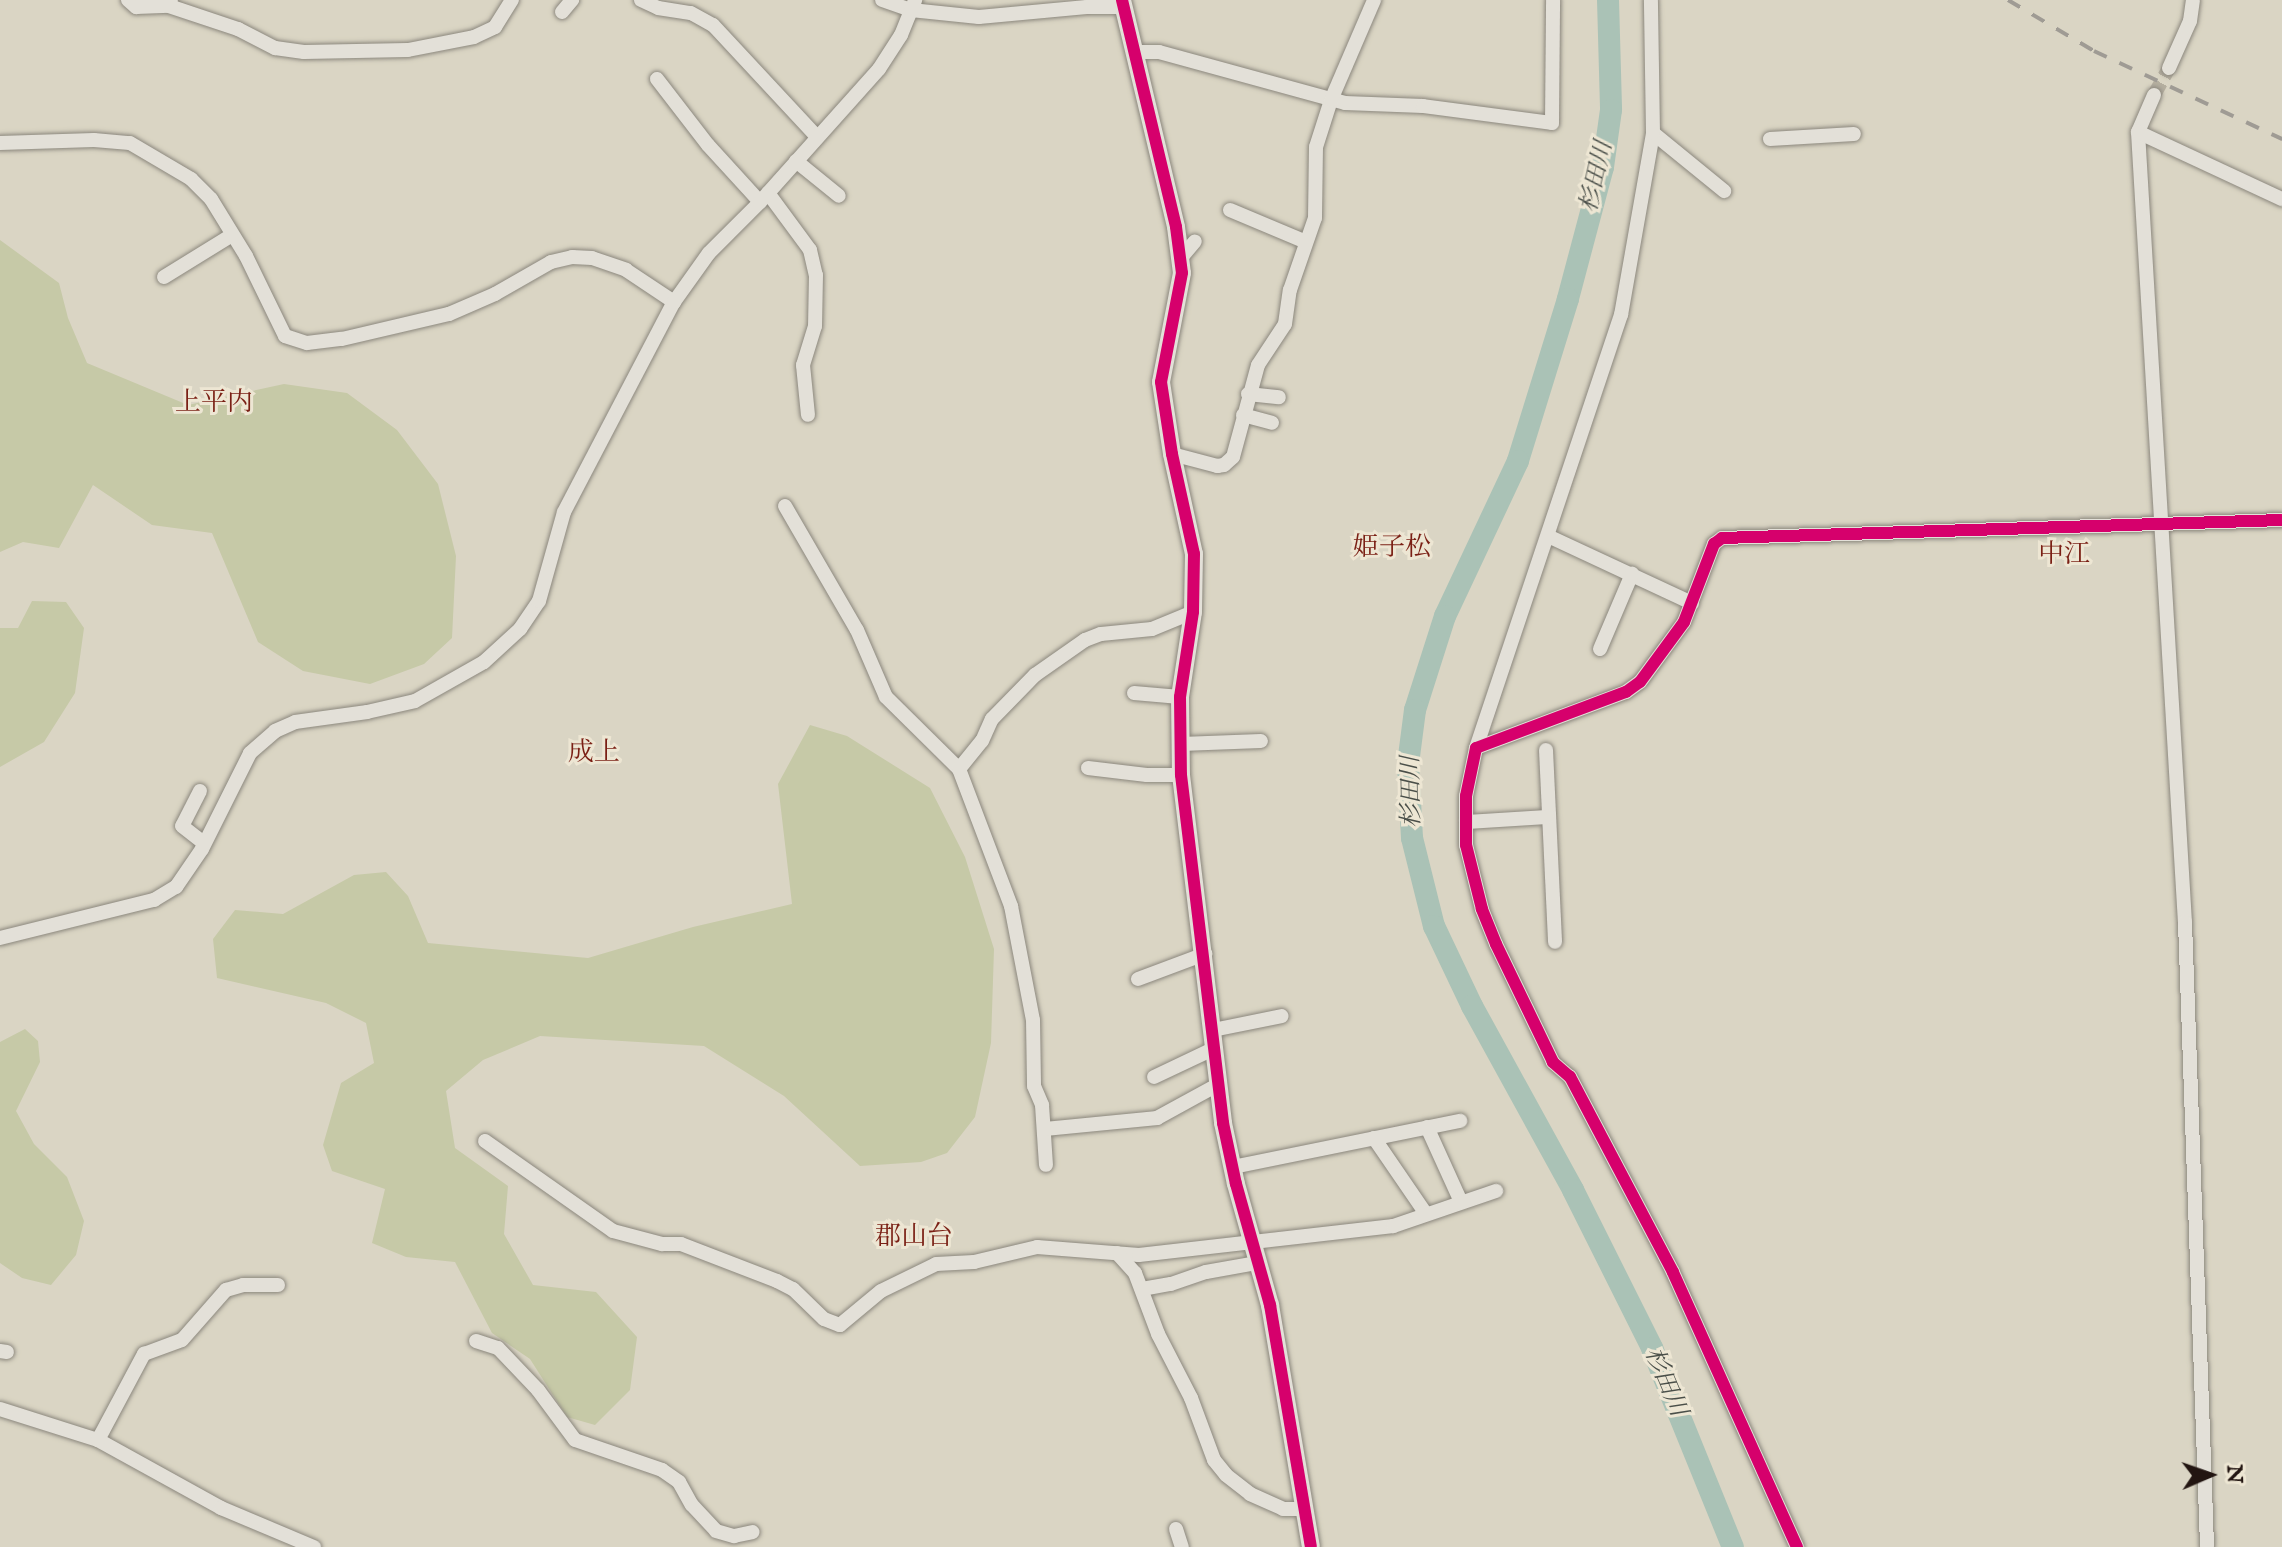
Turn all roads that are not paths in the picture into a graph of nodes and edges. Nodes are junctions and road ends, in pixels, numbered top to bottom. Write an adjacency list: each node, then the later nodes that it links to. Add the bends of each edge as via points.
1 (128, 0): 10 (street, via 145,8)
2 (512, 0): 10 (street, via 495,27 474,37 408,50 367,51 275,48)
3 (572, 0): 13 (street)
4 (641, 0): 22 (street, via 691,13 713,25)
5 (882, 0): 12 (street)
6 (1374, 0): 18 (street)
7 (1553, 0): 18 (street, via 1552,123)
8 (1651, 0): 20 (street)
9 (2193, 0): 15 (street, via 2190,21)
10 (170, 3)
11 (1123, 4): 12 (street, via 979,17); 14 (street)
12 (913, 5): 22 (street, via 879,69)
13 (562, 12)
14 (1135, 52): 18 (street, via 1159,52); 34 (street)
15 (2169, 68)
16 (657, 79): 28 (street, via 708,145)
17 (2154, 95): 19 (street)
18 (1331, 100): 33 (street, via 1316,147 1315,218)
19 (2138, 132): 29 (street); 45 (street)
20 (1653, 133): 26 (street); 46 (street, via 1621,315)
21 (1854, 134): 23 (street)
22 (817, 137): 25 (street)
23 (1770, 139)
24 (0, 143): 31 (street, via 130,143 191,179 211,199)
25 (796, 161): 27 (street); 28 (street)
26 (1724, 191)
27 (839, 196)
28 (764, 198): 36 (street, via 709,253); 39 (street, via 810,250 816,275 815,326 803,365)
29 (2282, 199)
30 (1230, 210): 33 (street)
31 (232, 235): 35 (street); 36 (street, via 285,336 307,343 449,314 551,262 572,257 626,270)
32 (1195, 241): 34 (street)
33 (1306, 242): 37 (street, via 1285,324 1258,365)
34 (1180, 259): 42 (street, via 1180,291 1161,382)
35 (164, 277)
36 (674, 302): 63 (street, via 564,512 539,601 520,629 484,662 415,701 295,722 275,731 250,753)
37 (1248, 394): 38 (street); 40 (street)
38 (1279, 397)
39 (808, 415)
40 (1243, 415): 41 (street); 42 (street, via 1233,457 1224,465)
41 (1272, 423)
42 (1172, 454): 49 (street, via 1194,554)
43 (785, 506): 58 (street, via 857,630 886,697)
44 (2282, 520): 45 (street)
45 (2162, 525): 48 (street, via 1722,538 1714,544); 97 (street, via 2185,922)
46 (1548, 536): 47 (street); 55 (street)
47 (1632, 574): 48 (street); 50 (street)
48 (1692, 603): 55 (street, via 1668,648 1626,692)
49 (1193, 612): 52 (street); 58 (street, via 1152,629 1085,640 1035,675 1003,708)
50 (1600, 649)
51 (1134, 693): 52 (street)
52 (1180, 697): 54 (street)
53 (1261, 741): 54 (street)
54 (1181, 744): 59 (street)
55 (1476, 748): 62 (street)
56 (1546, 750): 61 (street)
57 (1088, 768): 59 (street)
58 (959, 769): 74 (street, via 1011,906 1033,1020 1034,1086)
59 (1181, 775): 66 (street)
60 (200, 791): 63 (street, via 182,826)
61 (1548, 817): 62 (street); 65 (street)
62 (1466, 822): 96 (street, via 1471,870 1496,944 1553,1062 1570,1077 1673,1272)
63 (204, 843): 64 (street, via 176,887 154,900)
64 (0, 938)
65 (1555, 942)
66 (1205, 954): 67 (street); 69 (street)
67 (1138, 979)
68 (1282, 1016): 69 (street)
69 (1214, 1039): 70 (street); 71 (street)
70 (1154, 1077)
71 (1219, 1084): 74 (street, via 1157,1118); 78 (street)
72 (1460, 1121): 73 (street)
73 (1427, 1127): 75 (street); 80 (street)
74 (1045, 1129): 77 (street)
75 (1374, 1138): 78 (street); 81 (street)
76 (485, 1141): 83 (street, via 613,1231 681,1244 777,1281 832,1324 840,1325 903,1277 936,1264 974,1262 1037,1247)
77 (1046, 1165)
78 (1233, 1167): 82 (street)
79 (1496, 1191): 80 (street)
80 (1461, 1202): 81 (street)
81 (1426, 1214): 82 (street, via 1393,1226)
82 (1251, 1241): 83 (street); 84 (street)
83 (1117, 1253): 86 (street)
84 (1257, 1263): 86 (street); 90 (street, via 1270,1305)
85 (278, 1285): 89 (street, via 226,1290 182,1340 144,1354)
86 (1142, 1289): 90 (street, via 1214,1460 1250,1494 1283,1509)
87 (476, 1341): 92 (street, via 498,1348 575,1440 662,1470 687,1492 716,1531 734,1536)
88 (0, 1409): 89 (street)
89 (98, 1440): 93 (street, via 221,1508)
90 (1305, 1509): 95 (street)
91 (1176, 1529): 94 (street)
92 (753, 1532)
93 (314, 1547)
94 (1182, 1547)
95 (1311, 1547)
96 (1797, 1547)
97 (2207, 1547)

